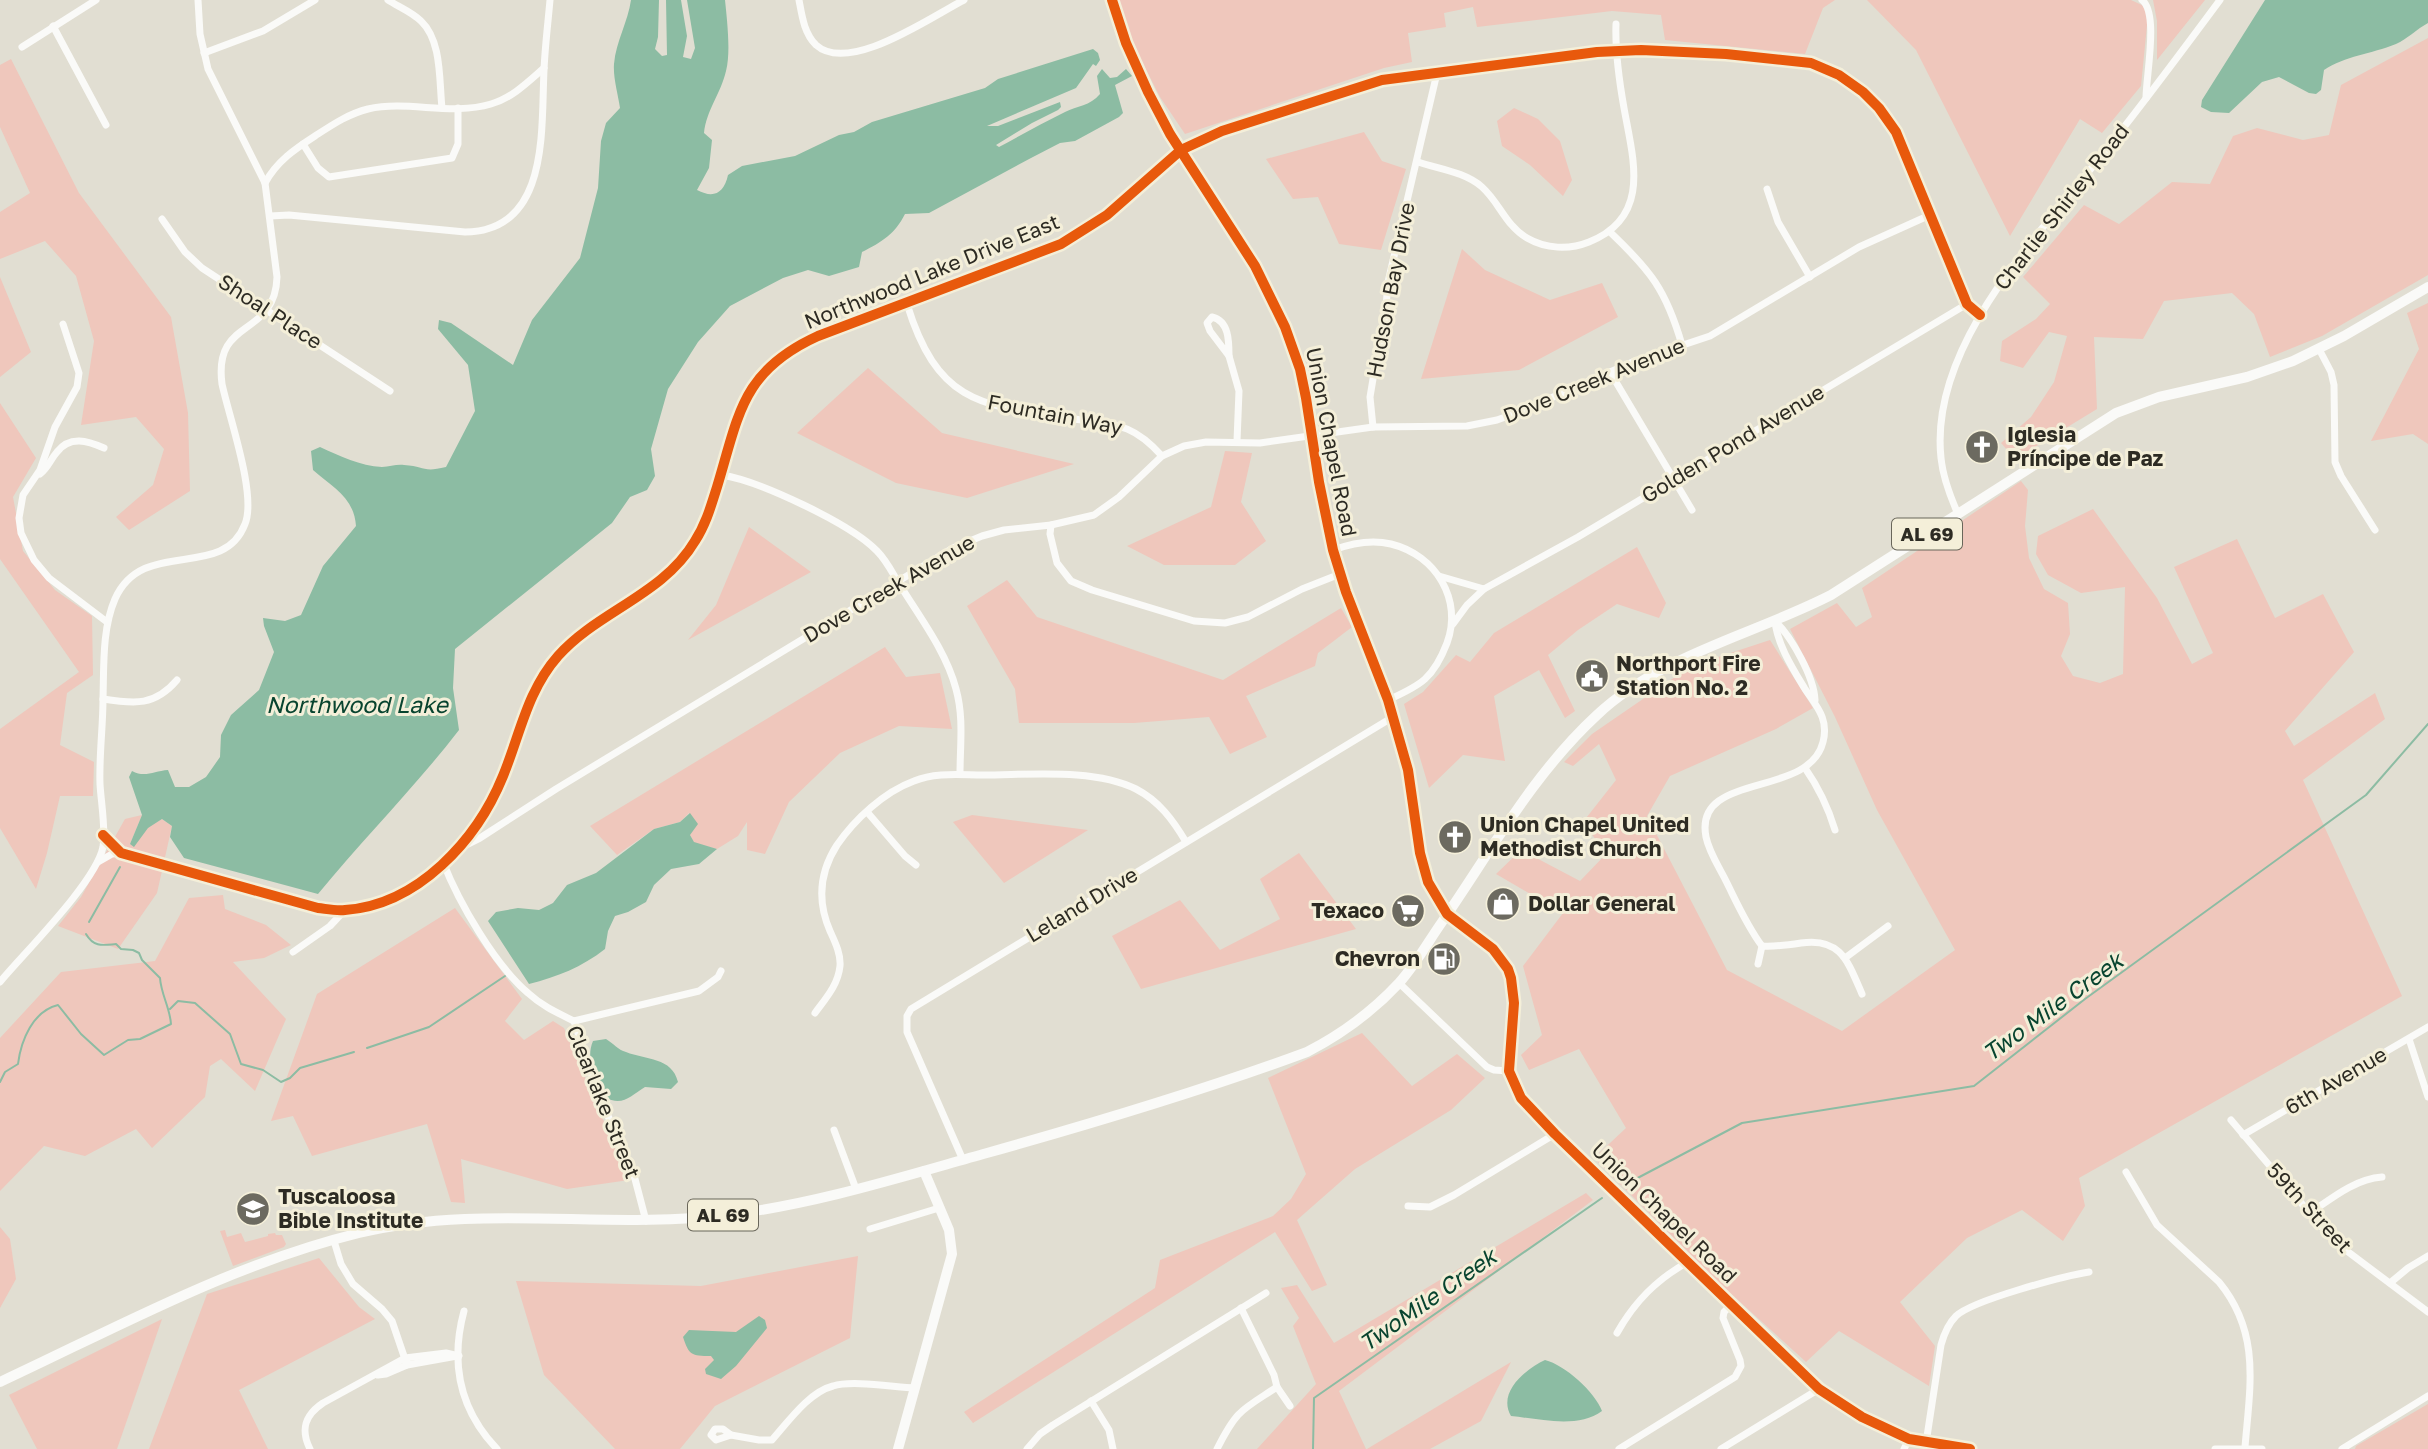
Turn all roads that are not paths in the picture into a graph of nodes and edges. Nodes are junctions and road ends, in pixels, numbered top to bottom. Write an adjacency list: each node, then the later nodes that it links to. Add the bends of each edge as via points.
1 (96, 0): 12 (street)
2 (198, 0): 15 (street)
3 (315, 0): 15 (street, via 263,31)
4 (388, 0): 20 (street, via 415,16 431,33)
5 (550, 0): 16 (street)
6 (799, 0): 10 (street, via 814,43 842,54 886,41)
7 (1112, 0): 23 (street, Union Chapel Road, via 1138,71)
8 (2142, 0): 18 (street, via 2151,17)
9 (2220, 0): 18 (street, Charlie Shirley Road)
10 (959, 1)
11 (1616, 24): 14 (street)
12 (53, 26): 13 (street); 21 (street)
13 (22, 47)
14 (1615, 51): 17 (street, Northwood Lake Drive East); 29 (street, Northwood Lake Drive East, via 1680,51 1795,61 1839,75 1863,92 1892,125); 32 (street, via 1635,170 1630,201)
15 (204, 53): 26 (street, via 211,76)
16 (544, 68): 19 (street, via 500,101); 30 (street, via 536,175 523,202 501,223 465,232)
17 (1437, 73): 23 (street, Northwood Lake Drive East, via 1359,86 1222,131); 24 (street, Hudson Bay Drive)
18 (2146, 98): 38 (street, Charlie Shirley Road)
19 (458, 107): 20 (street); 22 (street, via 458,144 452,158 330,177 318,168)
20 (442, 108): 22 (street, via 365,110)
21 (106, 125)
22 (303, 144): 25 (street)
23 (1181, 150): 35 (street, Northwood Lake Drive East, via 1082,232); 46 (street, Union Chapel Road, via 1255,266 1279,313 1300,369)
24 (1418, 162): 32 (street, via 1474,181 1513,228 1538,244 1581,245); 45 (street, Hudson Bay Drive, via 1388,282 1383,343 1370,397)
25 (274, 167): 26 (street); 27 (street)
26 (259, 169): 27 (street)
27 (265, 183): 30 (street)
28 (1768, 189): 33 (street, via 1777,222)
29 (1930, 215): 33 (street, Dove Creek Avenue, via 1859,247); 36 (street, Northwood Lake Drive East)
30 (270, 216): 37 (street, via 278,277)
31 (162, 219): 37 (street, Shoal Place, via 202,268)
32 (1610, 232): 40 (street, via 1660,287)
33 (1810, 277): 40 (street, Dove Creek Avenue, via 1710,336)
34 (2428, 287): 41 (main road, AL 69)
35 (907, 304): 49 (street, Fountain Way, via 932,364 967,395 995,406 1125,427 1145,438); 50 (street, Northwood Lake Drive East, via 804,342 773,363 741,406)
36 (1967, 304): 38 (street); 52 (street, Golden Pond Avenue)
37 (268, 311): 44 (street, Shoal Place); 63 (street, via 234,335 225,347 220,369 246,486 245,525 233,544 220,552 159,562 138,571 118,593)
38 (1980, 315): 54 (street, Charlie Shirley Road, via 1954,373 1941,433 1942,464)
39 (63, 324): 51 (street, via 79,373 77,387)
40 (1682, 345): 43 (street, Dove Creek Avenue)
41 (2319, 349): 54 (main road, AL 69, via 2269,370 2159,397 2116,413); 56 (street, via 2334,385 2335,461)
42 (1229, 356): 42 (street, via 1224,324 1212,317 1207,323 1210,331); 47 (street, via 1239,391)
43 (1610, 372): 45 (street, Dove Creek Avenue, via 1497,420 1456,426); 52 (street)
44 (390, 391)
45 (1373, 427): 46 (street, Dove Creek Avenue)
46 (1313, 436): 47 (street, Dove Creek Avenue, via 1260,443); 57 (street, Union Chapel Road)
47 (1237, 440): 49 (street, Dove Creek Avenue, via 1184,446)
48 (104, 448): 51 (street, via 73,441)
49 (1162, 456): 55 (street, Dove Creek Avenue, via 1101,511)
50 (721, 475): 60 (street, via 755,483 864,540 881,555); 76 (street, Northwood Lake Drive East, via 701,531 685,556 657,583 570,644 549,667 530,700 502,779)
51 (36, 477): 63 (street, via 20,503 21,533 27,548 48,578)
52 (1674, 480): 53 (street); 61 (street, Golden Pond Avenue)
53 (1692, 510)
54 (1958, 514): 62 (main road, AL 69, via 1831,595)
55 (1051, 525): 58 (street, via 1057,563 1071,581 1202,622 1225,624 1248,617); 60 (street, Dove Creek Avenue, via 982,536)
56 (2375, 530)
57 (1333, 550): 58 (street, Union Chapel Road); 59 (street, via 1363,542 1394,545 1422,559)
58 (1340, 573): 67 (street, Union Chapel Road)
59 (1439, 576): 61 (street); 64 (street)
60 (898, 581): 70 (street, via 952,676 961,711); 76 (street, Dove Creek Avenue)
61 (1484, 589): 64 (street, Golden Pond Avenue)
62 (1775, 621): 69 (street, via 1786,632 1815,687 1815,701 1825,724 1818,754); 82 (main road, AL 69, via 1664,666 1598,714 1546,770)
63 (107, 622): 66 (street)
64 (1453, 624): 67 (street, via 1431,672)
65 (177, 680): 66 (street, via 156,699)
66 (103, 699): 73 (street)
67 (1388, 700): 68 (street, Union Chapel Road)
68 (1393, 717): 74 (street, Leland Drive); 82 (street, Union Chapel Road, via 1408,770 1420,853 1428,882)
69 (1805, 768): 72 (street, via 1818,785); 84 (street, via 1722,798 1711,808 1706,822 1708,845)
70 (960, 774): 71 (street, via 915,780); 74 (street, via 1060,775 1113,781 1135,788 1160,806)
71 (868, 813): 80 (street); 92 (street, via 838,843 822,878 822,908 840,966 834,988)
72 (1835, 830)
73 (103, 835): 75 (street); 77 (street, Northwood Lake Drive East)
74 (1186, 842): 102 (street, Leland Drive, via 924,1000 907,1016 910,1039)
75 (103, 847): 77 (street, Northwood Lake Drive East); 78 (street)
76 (460, 849): 79 (street, Northwood Lake Drive East)
77 (121, 853): 78 (street); 81 (street, Northwood Lake Drive East, via 318,908)
78 (97, 862): 89 (street, via 58,915)
79 (443, 862): 81 (street, Northwood Lake Drive East, via 404,892); 93 (street, Clearlake Street, via 477,927 517,982 540,1003)
80 (916, 865)
81 (344, 911): 85 (street)
82 (1447, 914): 90 (main road, AL 69); 96 (street, via 1493,949 1508,969 1514,1003)
83 (1888, 926): 86 (street)
84 (1762, 946): 86 (street, via 1823,942); 87 (street)
85 (293, 952)
86 (1845, 958): 91 (street)
87 (1758, 964)
88 (721, 971): 93 (street, via 699,991)
89 (0, 980)
90 (1399, 983): 96 (street, via 1487,1067); 102 (main road, AL 69, via 1364,1017 1307,1052)
91 (1862, 994)
92 (816, 1013)
93 (574, 1021): 110 (street, Clearlake Street, via 596,1088 635,1179)
94 (2428, 1027): 95 (street, 6th Avenue)
95 (2409, 1039): 97 (street); 101 (street, 6th Avenue)
96 (1509, 1071): 100 (street, Union Chapel Road, via 1521,1098)
97 (2428, 1097)
98 (2231, 1120): 101 (street, 59th Street)
99 (834, 1130): 106 (street)
100 (1555, 1134): 107 (street, via 1430,1207); 114 (street, Union Chapel Road)
101 (2244, 1135): 109 (street, 59th Street)
102 (962, 1160): 103 (main road, AL 69)
103 (924, 1171): 106 (main road, AL 69); 108 (main road)
104 (2126, 1172): 135 (street, via 2152,1219 2219,1282 2242,1321 2250,1350)
105 (2382, 1177): 109 (street, via 2358,1183)
106 (856, 1189): 110 (main road, AL 69, via 751,1211)
107 (1408, 1206)
108 (939, 1208): 111 (street); 127 (main road, via 949,1230 952,1254)
109 (2310, 1213): 116 (street, 59th Street, via 2339,1245)
110 (646, 1221): 112 (main road, AL 69, via 450,1218)
111 (870, 1229)
112 (334, 1241): 124 (street, via 353,1284 391,1321); 125 (main road, AL 69, via 295,1250 211,1283)
113 (2428, 1256): 116 (street)
114 (1688, 1262): 118 (street, Union Chapel Road); 122 (street, via 1653,1285)
115 (2089, 1272): 134 (street, via 1974,1305 1955,1317 1941,1345)
116 (2390, 1283): 121 (street, 59th Street)
117 (1266, 1293): 119 (street)
118 (1731, 1305): 128 (street, Union Chapel Road); 142 (street, via 1723,1318 1740,1360 1735,1377)
119 (1241, 1308): 126 (street); 130 (street)
120 (464, 1311): 123 (street, via 458,1332)
121 (2428, 1312)
122 (1617, 1333)
123 (459, 1356): 124 (street); 137 (street, via 466,1404)
124 (406, 1361): 136 (street, via 385,1368 310,1413 304,1427)
125 (0, 1382)
126 (1277, 1387): 131 (street); 141 (street, via 1239,1412)
127 (915, 1388): 132 (street, via 834,1385 808,1401 772,1440); 138 (main road)
128 (1819, 1389): 133 (street, Union Chapel Road, via 1862,1417); 143 (street)
129 (2428, 1396): 148 (street)
130 (1091, 1401): 139 (street, via 1040,1434); 140 (street, via 1109,1430)
131 (1290, 1406)
132 (731, 1435)
133 (1909, 1439): 134 (street, Union Chapel Road); 144 (street)
134 (1926, 1443): 145 (street, Union Chapel Road)
135 (2245, 1447): 146 (street); 147 (street)
136 (310, 1449)
137 (497, 1449)
138 (898, 1449)
139 (1027, 1449)
140 (1113, 1449)
141 (1217, 1449)
142 (1619, 1449)
143 (1721, 1449)
144 (1904, 1449)
145 (1970, 1449)
146 (2215, 1449)
147 (2262, 1449)
148 (2342, 1449)

